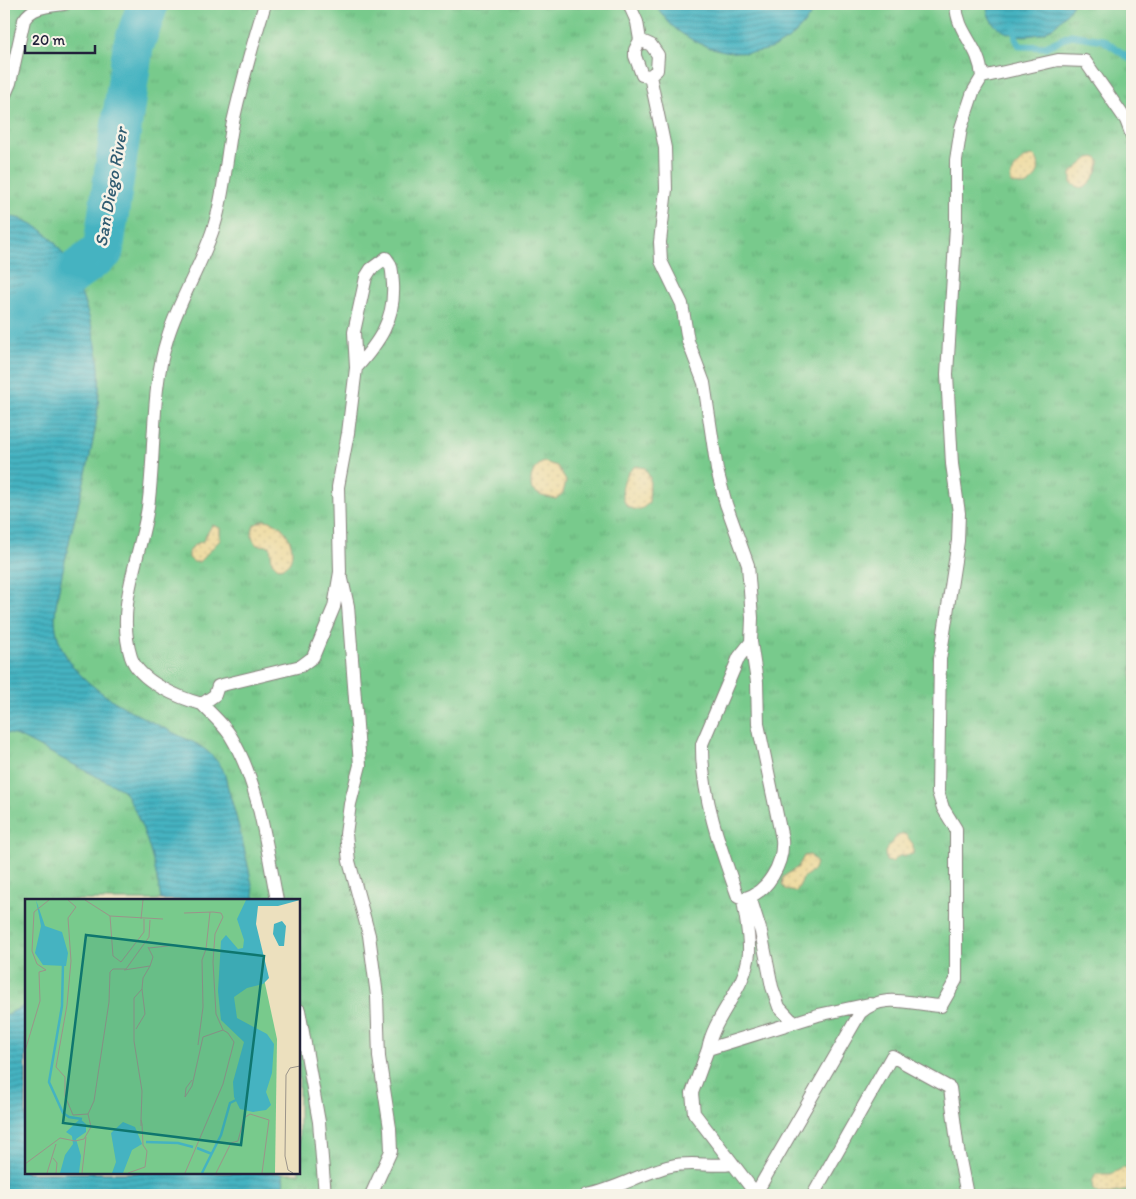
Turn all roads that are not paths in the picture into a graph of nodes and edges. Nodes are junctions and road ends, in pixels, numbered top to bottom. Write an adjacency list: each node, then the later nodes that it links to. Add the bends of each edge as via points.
1 (64, 4): 8 (lane, via 28,13)
2 (265, 4): 13 (lane, via 233,123 217,216 207,248 168,335 160,367 148,508 126,613 126,638 132,659 149,679 166,692)
3 (630, 4): 5 (lane)
4 (956, 4): 7 (lane, via 960,26 981,62)
5 (640, 40): 6 (lane, via 635,50 639,70 642,75); 6 (lane, via 651,44 658,55 657,70)
6 (650, 76): 12 (lane, via 665,148 661,261 682,304 688,341 704,382 717,470 748,565)
7 (982, 77): 9 (lane, via 1058,60 1085,61 1126,120); 16 (lane, via 973,92 961,128 948,338 952,464 959,514 958,541 940,659 938,792 943,808 956,828 956,980 941,1006 905,1000)
8 (4, 97)
9 (1132, 136)
10 (356, 368): 10 (lane, via 354,332 362,292 371,269 386,258 392,268 394,295 390,316 384,332); 11 (lane, via 338,487)
11 (340, 572): 13 (lane, via 334,606 313,657 295,668 218,686 215,695); 22 (lane, via 348,606 360,736 360,764 346,834 369,935 377,996 379,1057 390,1128 391,1151)
12 (751, 642): 14 (lane, via 757,682 758,724 769,767 783,852 768,880 756,894); 14 (lane, via 739,657 702,744 710,804 738,897)
13 (202, 704): 15 (lane, via 229,734 244,763 256,799)
14 (746, 898): 18 (lane, via 761,932 779,1007); 19 (lane, via 749,953 745,970 711,1034)
15 (277, 899)
16 (869, 1004): 18 (lane); 24 (lane, via 860,1013)
17 (300, 1016): 21 (lane, via 319,1122)
18 (793, 1022): 19 (lane)
19 (708, 1049): 20 (lane, via 692,1093 694,1113)
20 (732, 1164): 23 (lane, via 671,1166 605,1192); 24 (lane)
21 (325, 1195)
22 (371, 1195)
23 (588, 1195)
24 (756, 1195)
25 (813, 1195): 26 (lane, via 892,1056 950,1088)
26 (968, 1195)

